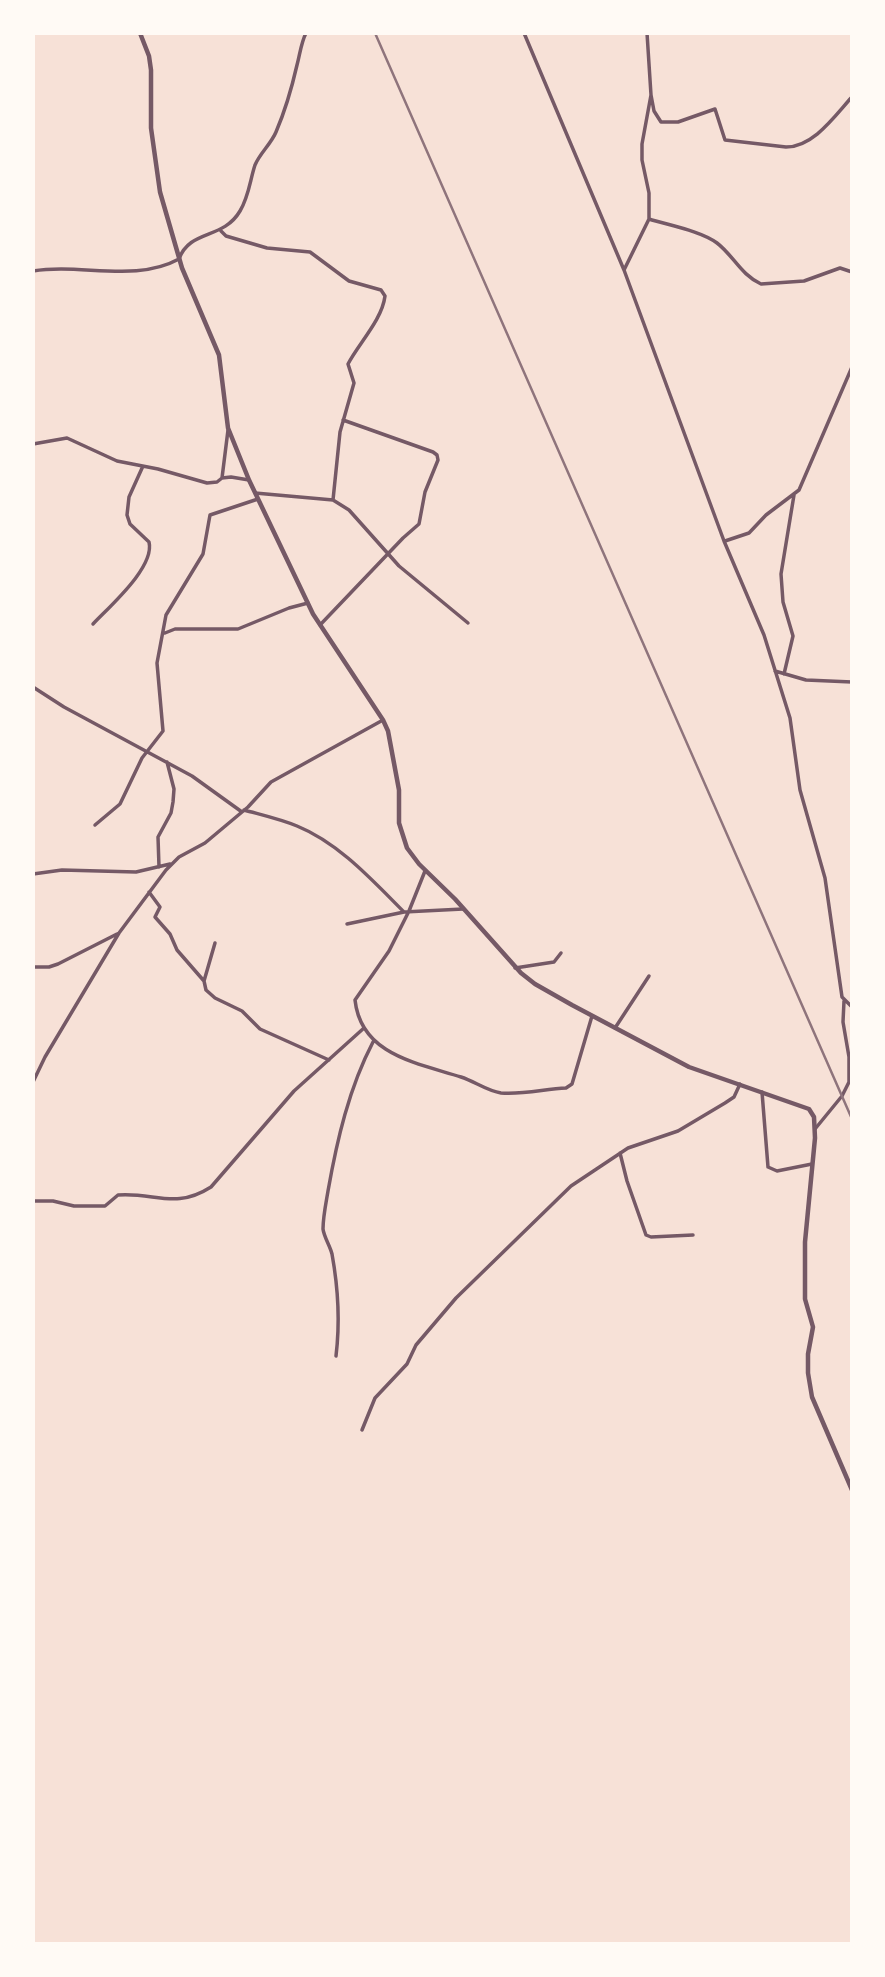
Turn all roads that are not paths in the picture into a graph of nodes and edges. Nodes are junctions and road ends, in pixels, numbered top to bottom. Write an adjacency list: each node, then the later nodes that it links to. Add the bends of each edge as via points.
1 (140, 33): 10 (street, via 152,70 151,128 160,192)
2 (306, 33): 9 (street, via 275,135 256,164 239,214)
3 (524, 33): 11 (street)
4 (647, 33): 5 (street)
5 (651, 95): 6 (street, via 661,122 678,122 715,109 725,140 786,147 809,140); 8 (street, via 642,144)
6 (851, 96): 7 (street)
7 (852, 124)
8 (649, 219): 11 (street); 13 (street, via 710,239 761,284 804,281 840,268)
9 (221, 231): 10 (street, via 188,243); 15 (street, via 267,248 310,252 349,281 384,293 384,303 348,364 354,383)
10 (179, 259): 12 (street, via 144,270); 16 (street, via 219,355)
11 (624, 270): 25 (street)
12 (33, 271)
13 (852, 272)
14 (852, 368): 22 (street, via 804,484)
15 (343, 419): 24 (street); 26 (street, via 438,455 419,524)
16 (228, 428): 19 (street); 20 (street)
17 (33, 444): 18 (street, via 72,439 110,458)
18 (143, 466): 19 (street, via 206,483); 29 (street, via 129,497 127,515 149,542 149,554 138,575)
19 (222, 478): 20 (street)
20 (249, 480): 21 (street)
21 (255, 493): 23 (street); 24 (street)
22 (794, 495): 25 (street, via 749,533); 33 (street, via 781,574 793,636)
23 (258, 499): 27 (street); 31 (street, via 210,515 204,552 169,609)
24 (332, 500): 26 (street, via 356,515)
25 (724, 541): 32 (street)
26 (388, 553): 28 (street); 30 (street)
27 (307, 603): 30 (street); 31 (street, via 239,629 175,629)
28 (468, 623)
29 (93, 624)
30 (320, 625): 36 (street)
31 (164, 634): 37 (street, via 157,663 163,731)
32 (774, 671): 33 (street); 56 (street, via 790,718 800,790 825,877)
33 (784, 674): 34 (street)
34 (852, 682)
35 (33, 687): 37 (street)
36 (383, 720): 39 (street, via 271,782); 43 (street, via 399,789 402,835)
37 (148, 752): 38 (street); 40 (street, via 120,804)
38 (167, 762): 39 (street); 42 (street, via 173,802 158,837)
39 (243, 811): 41 (street); 47 (street, via 311,833)
40 (95, 825)
41 (173, 863): 42 (street); 45 (street)
42 (159, 867): 44 (street, via 136,872)
43 (425, 871): 46 (street); 47 (street)
44 (33, 874)
45 (149, 891): 49 (street); 55 (street, via 160,907 156,920)
46 (463, 909): 47 (street); 53 (street)
47 (407, 911): 48 (street); 59 (street, via 390,951 357,996)
48 (347, 924)
49 (119, 933): 52 (street, via 58,964); 63 (street)
50 (215, 943): 55 (street)
51 (561, 953): 53 (street, via 554,962)
52 (33, 967)
53 (515, 968): 58 (street)
54 (649, 976): 60 (street)
55 (204, 981): 62 (street, via 215,998 242,1011 260,1029)
56 (844, 1001): 57 (street); 64 (street)
57 (852, 1007)
58 (592, 1016): 60 (street); 61 (street, via 572,1084 566,1088 501,1093 426,1068)
59 (364, 1028): 61 (street); 62 (street)
60 (615, 1028): 65 (street, via 689,1067)
61 (373, 1041): 72 (street, via 353,1088 325,1211 323,1230 332,1255 339,1320)
62 (329, 1060): 70 (street, via 294,1091 201,1194 176,1199 118,1195 109,1204 94,1207)
63 (33, 1082)
64 (850, 1083): 67 (street)
65 (740, 1084): 66 (street); 68 (street, via 734,1097 678,1131)
66 (762, 1092): 67 (street, via 809,1109); 69 (street, via 768,1167 777,1171)
67 (814, 1129): 69 (street)
68 (620, 1153): 71 (street, via 646,1235); 73 (street, via 571,1186 456,1298 375,1398)
69 (812, 1164): 74 (street, via 805,1242 805,1299 813,1326 808,1373 812,1396)
70 (33, 1201)
71 (693, 1236)
72 (336, 1356)
73 (362, 1430)
74 (852, 1490)

